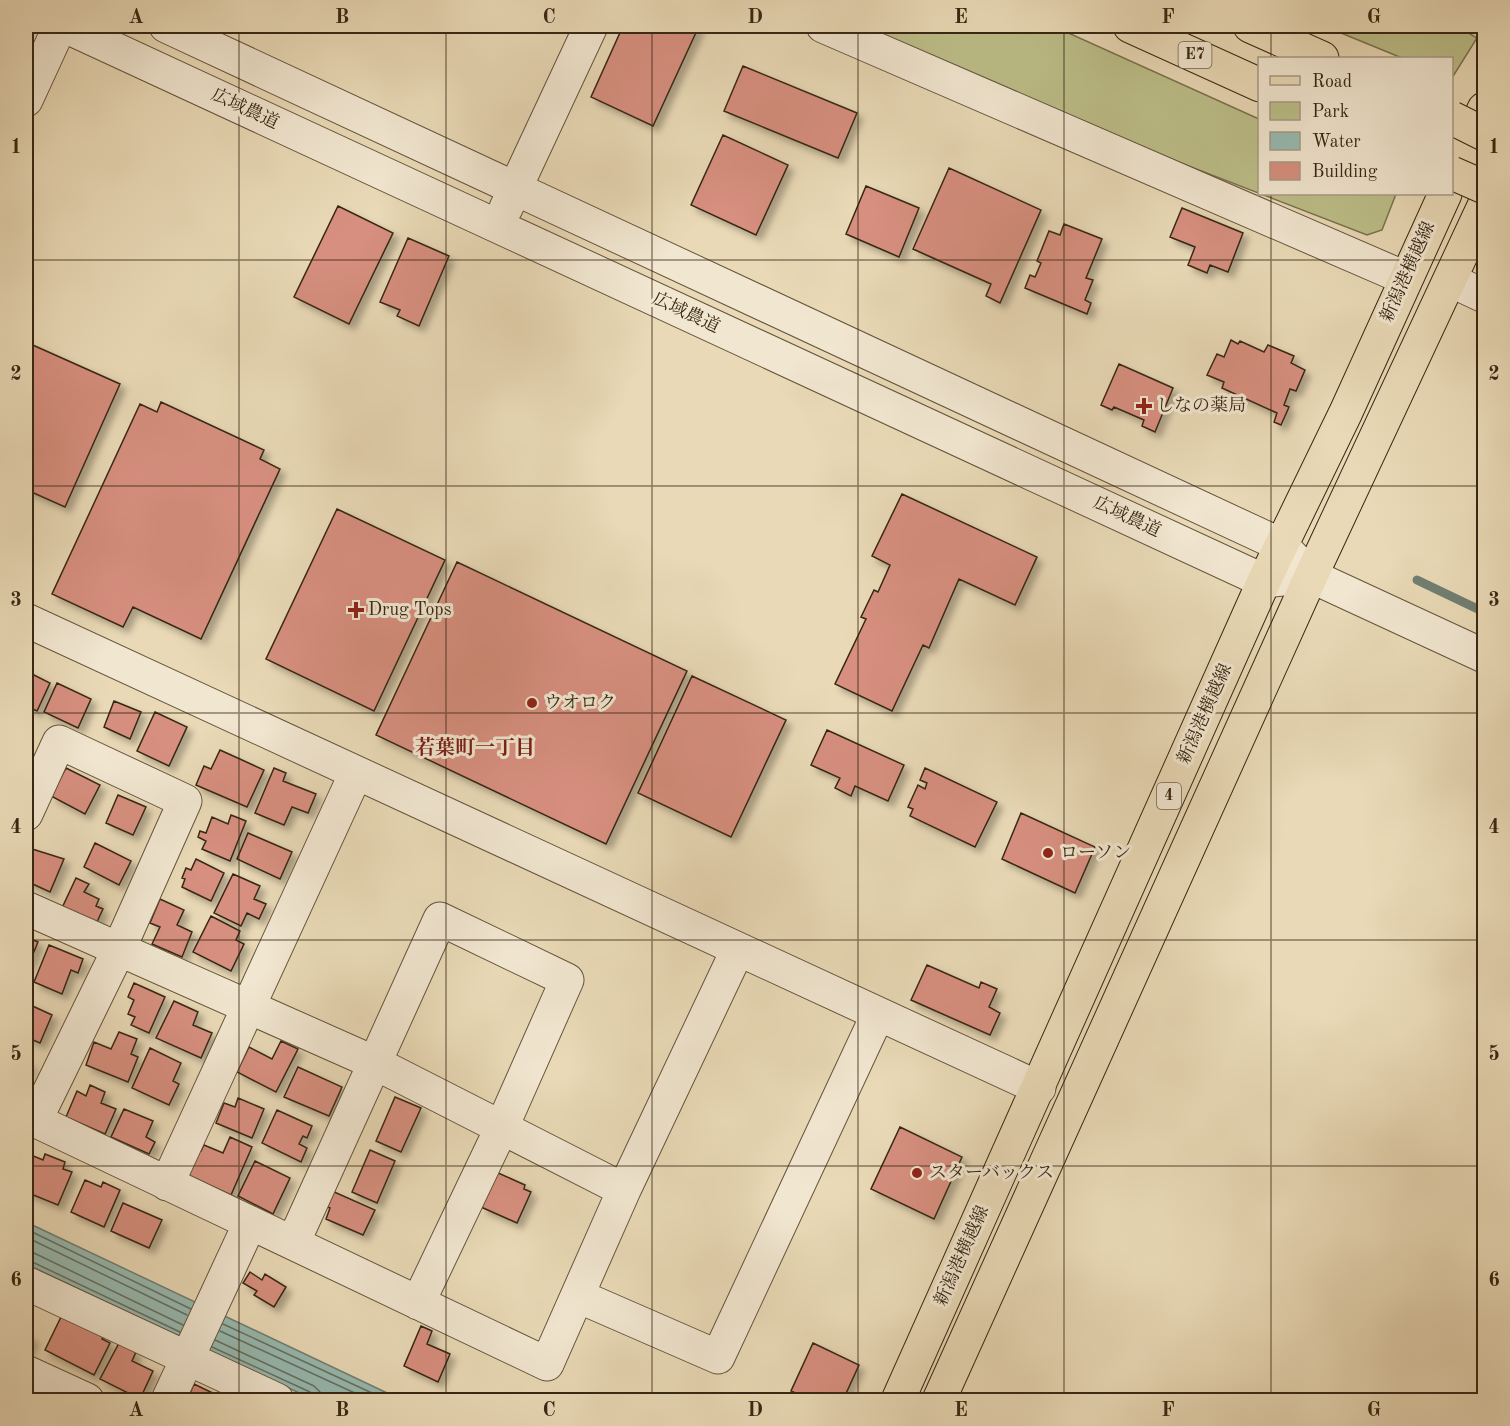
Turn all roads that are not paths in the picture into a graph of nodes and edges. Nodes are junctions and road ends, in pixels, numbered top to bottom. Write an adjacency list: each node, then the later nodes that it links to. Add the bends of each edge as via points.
1 (60, 26): 10 (street)
2 (65, 26): 20 (street, 広域農道)
3 (166, 26): 17 (street)
4 (591, 26): 17 (street)
5 (823, 26): 21 (street)
6 (1130, 26): 9 (main road, E7)
7 (1250, 26): 8 (main road)
8 (1320, 57)
9 (1258, 84)
10 (26, 99)
11 (1485, 109): 15 (main road)
12 (1453, 118): 13 (main road, bridge)
13 (1485, 134)
14 (1453, 173): 16 (main road, bridge)
15 (1453, 177)
16 (1485, 187)
17 (515, 188): 20 (street); 24 (street)
18 (1445, 195): 21 (main road, 新潟港横越線 / 4)
19 (1485, 206): 22 (main road, 4)
20 (498, 225): 26 (street, 広域農道)
21 (1405, 278): 24 (main road, 新潟港横越線 / 4)
22 (1450, 279): 23 (street); 25 (main road, 4)
23 (1485, 296)
24 (1281, 545): 25 (street); 26 (main road, 新潟港横越線 / 4)
25 (1311, 576): 26 (street); 28 (street); 53 (main road, 4)
26 (1264, 581): 37 (main road, 新潟港横越線 / 4)
27 (26, 620): 29 (street)
28 (1485, 656)
29 (356, 773): 33 (street); 34 (street)
30 (26, 814): 32 (street, via 59,742 185,801)
31 (26, 908): 32 (street)
32 (118, 949): 34 (street); 38 (street)
33 (738, 949): 35 (street); 41 (street)
34 (249, 1005): 36 (street); 40 (street)
35 (878, 1014): 37 (street); 45 (street, via 718,1357)
36 (375, 1063): 39 (street); 39 (street, via 440,919 567,980); 43 (street)
37 (1039, 1088): 52 (main road, 新潟港横越線 / 4)
38 (30, 1119): 40 (street)
39 (501, 1129): 41 (street); 46 (street)
40 (167, 1184): 42 (street)
41 (624, 1190): 45 (street)
42 (250, 1223): 43 (street); 47 (street)
43 (293, 1244): 46 (street)
44 (26, 1282): 47 (street)
45 (578, 1296): 46 (street, via 547,1364)
46 (418, 1303)
47 (189, 1359): 50 (street); 51 (street)
48 (26, 1372): 49 (street)
49 (87, 1401)
50 (168, 1401)
51 (277, 1401)
52 (898, 1401)
53 (939, 1401)

